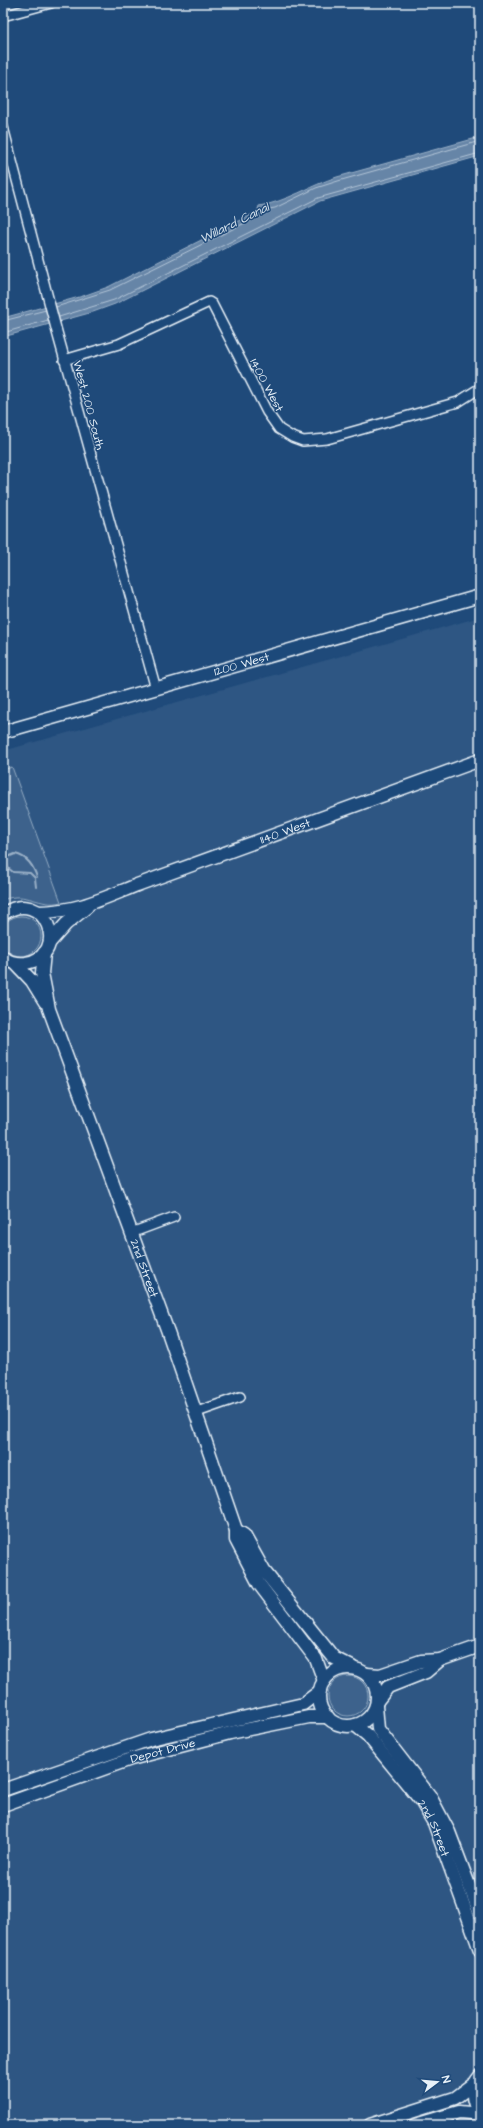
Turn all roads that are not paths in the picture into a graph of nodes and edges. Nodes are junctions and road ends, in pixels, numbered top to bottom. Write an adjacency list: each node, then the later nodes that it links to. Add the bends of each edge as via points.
1 (51, 3): 2 (street)
2 (3, 16)
3 (3, 127): 4 (street, West 200 South)
4 (64, 360): 5 (street, 1400 West, via 119,344 208,302 212,304 267,412 279,429 304,441 327,440 458,402); 7 (street, West 200 South)
5 (480, 388)
6 (480, 596): 7 (street, 1200 West)
7 (156, 689): 8 (street, 1200 West)
8 (3, 732)
9 (480, 760): 10 (street, 1140 West)
10 (91, 904): 11 (street, 1140 West, via 62,912); 13 (street, 1140 West, via 66,924)
11 (38, 912): 12 (street, 1140 West, via 20,907 12,908); 13 (street, 2nd Street, via 49,925)
12 (3, 914)
13 (47, 948): 15 (street, via 30,962); 16 (street, 2nd Street, via 42,973)
14 (3, 957): 15 (street)
15 (16, 963): 16 (street, 2nd Street, via 32,981)
16 (49, 1009): 18 (street, 2nd Street)
17 (174, 1217): 18 (street)
18 (131, 1233): 20 (street, 2nd Street)
19 (240, 1397): 20 (street)
20 (196, 1412): 21 (street, 2nd Street)
21 (236, 1530): 24 (street, 2nd Street, via 244,1535 264,1572 334,1658); 26 (street, 2nd Street, via 236,1540 259,1584 316,1659)
22 (480, 1646): 23 (street)
23 (440, 1660): 25 (street, via 421,1661 380,1675); 27 (street, via 426,1672 388,1687)
24 (352, 1667): 25 (street); 26 (street, via 332,1672)
25 (366, 1674): 27 (street, via 375,1686)
26 (322, 1686): 28 (street, via 320,1704); 30 (street, Depot Drive, via 303,1704 151,1739)
27 (377, 1703): 29 (street, via 372,1714); 32 (street, 2nd Street, via 378,1729 430,1796 449,1832)
28 (328, 1717): 29 (street, via 339,1725); 31 (street, Depot Drive, via 309,1717 131,1759)
29 (355, 1725): 33 (street, 2nd Street, via 368,1736 434,1823)
30 (3, 1790)
31 (3, 1805)
32 (480, 1914)
33 (480, 1950)
34 (477, 2079): 35 (street, via 473,2096); 36 (street, via 455,2098)
35 (480, 2114): 37 (street, via 459,2112)
36 (370, 2125)
37 (415, 2125)

